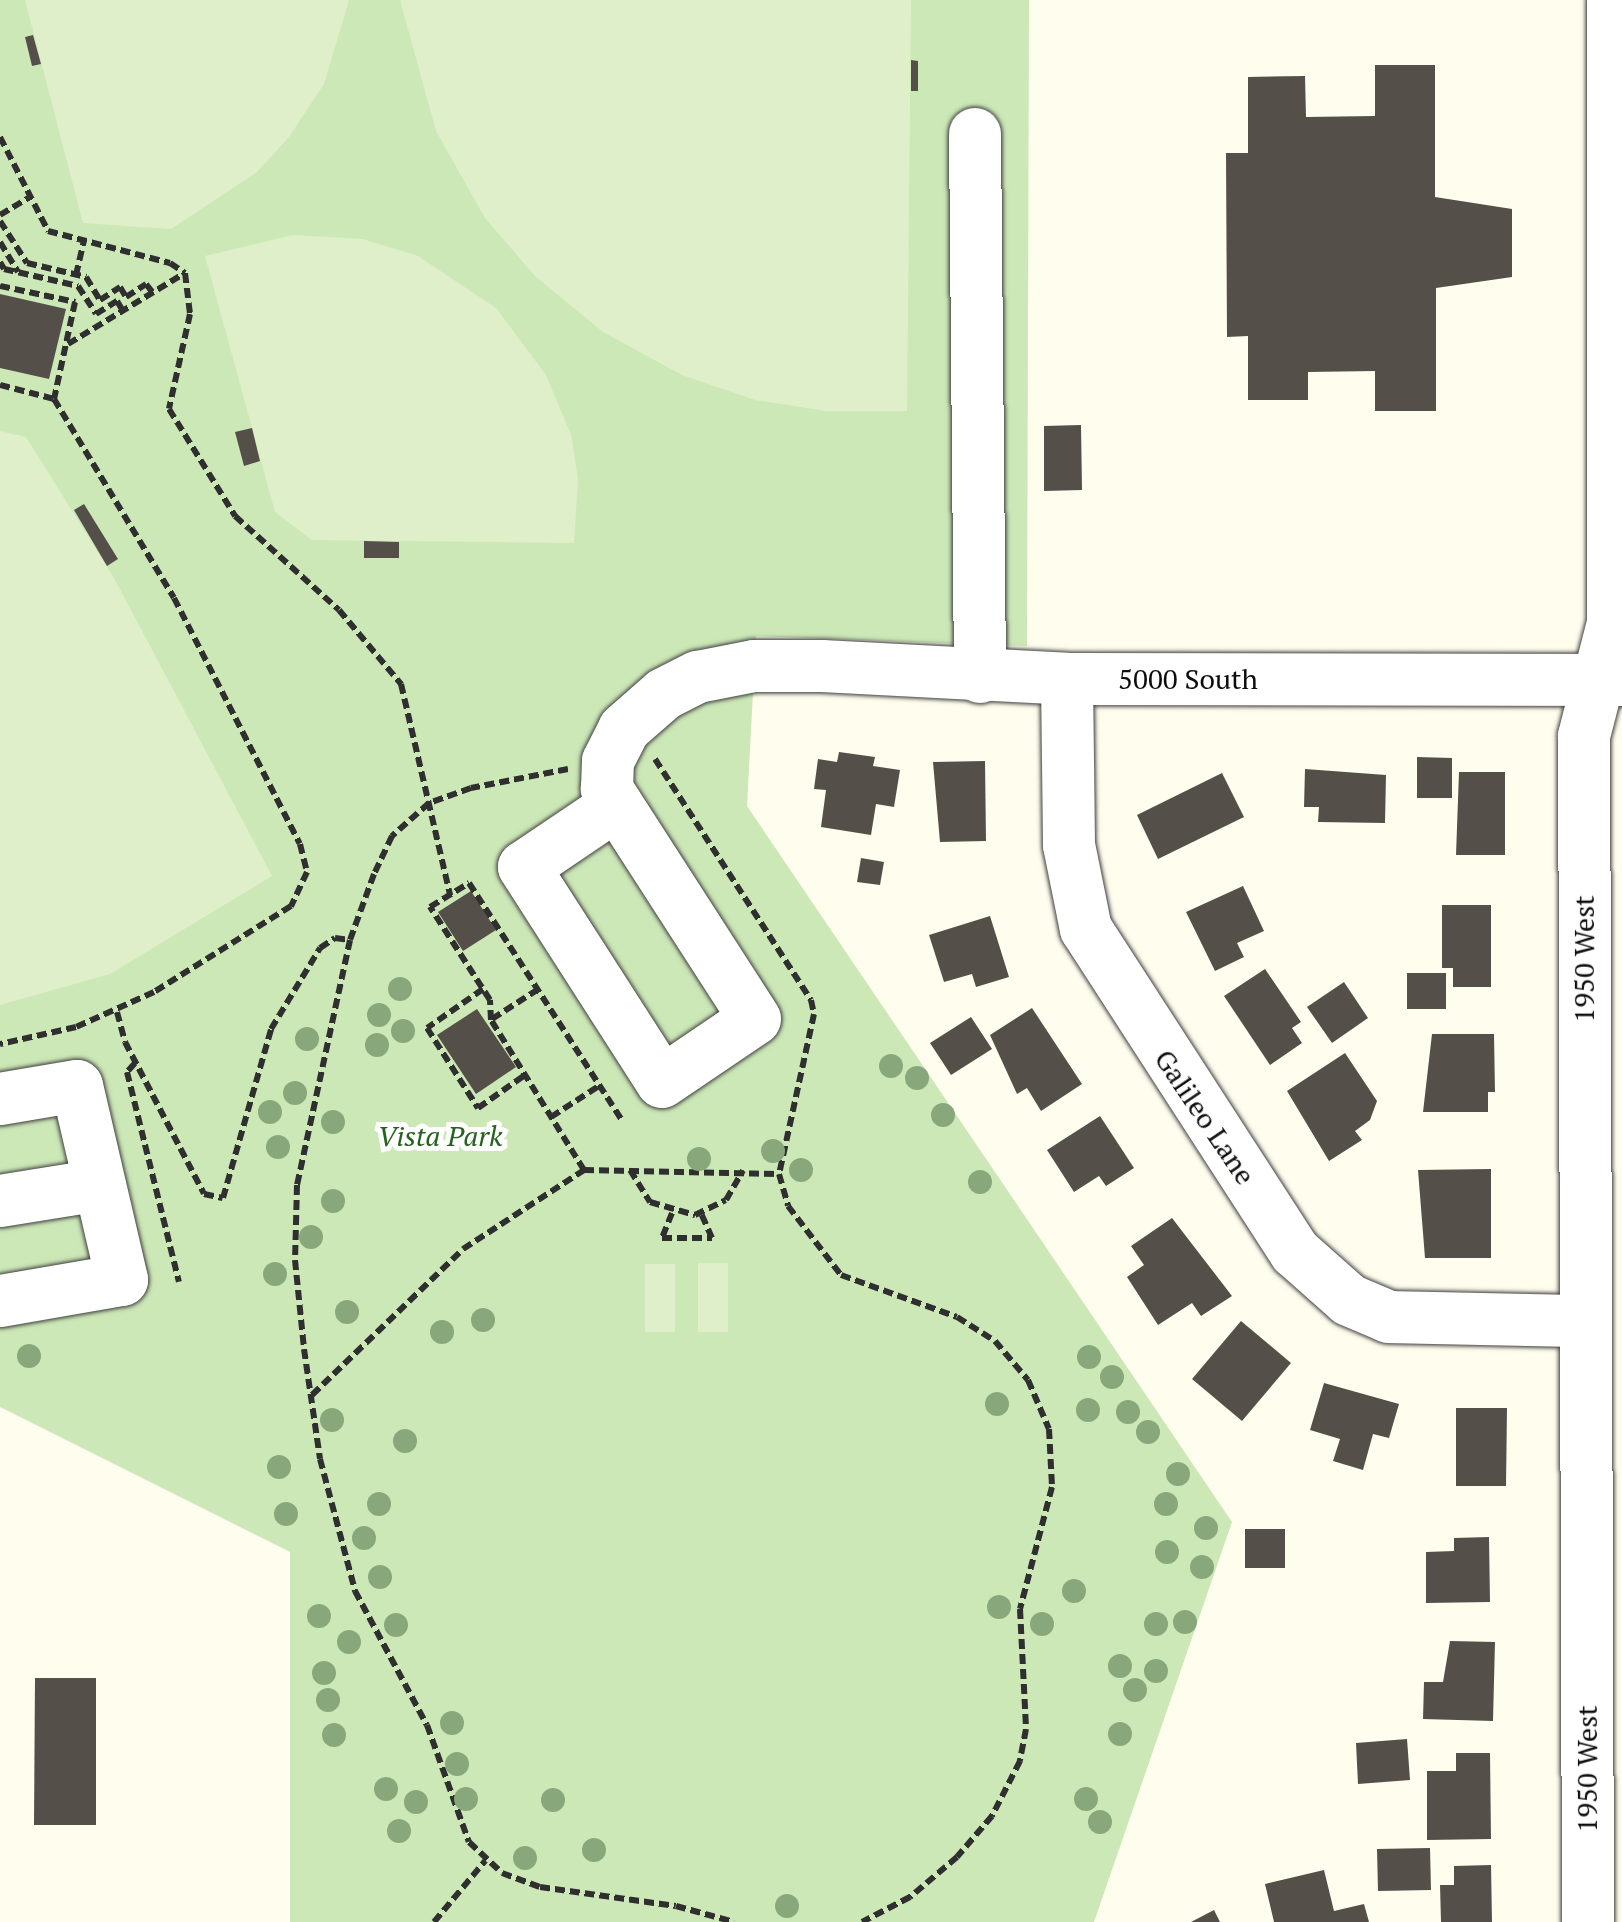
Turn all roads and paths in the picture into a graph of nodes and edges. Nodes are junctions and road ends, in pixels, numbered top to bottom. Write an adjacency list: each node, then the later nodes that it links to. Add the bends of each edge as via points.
1 (1613, 0): 2 (street, 1950 West)
2 (1618, 76): 21 (street, 1950 West)
3 (974, 134): 19 (street)
4 (0, 137): 5 (path)
5 (28, 198): 6 (path); 7 (path, via 48,231)
6 (0, 218): 12 (path, via 27,262)
7 (84, 240): 11 (path, via 170,262); 12 (path)
8 (0, 242): 10 (path)
9 (0, 262): 10 (path)
10 (19, 273): 15 (path, via 78,286 96,314 117,301)
11 (185, 273): 14 (path); 24 (path, via 190,314 169,391 172,416 236,516 339,610 396,676)
12 (76, 274): 14 (path, via 86,277 100,300 120,287 126,297 146,284)
13 (0, 286): 16 (path, via 75,302)
14 (152, 293): 15 (path)
15 (123, 311): 16 (path)
16 (67, 345): 18 (path)
17 (0, 385): 18 (path)
18 (54, 399): 30 (path, via 174,598 300,844 307,872 290,906)
19 (980, 678): 20 (street, 5000 South); 25 (street, 5000 South, via 754,666 698,677 639,712 608,761 606,788)
20 (1067, 679): 21 (street, 5000 South); 49 (street, Galileo Lane, via 1069,845 1086,930 1294,1252 1349,1300 1389,1317)
21 (1609, 680): 49 (street, 1950 West, via 1584,736)
22 (646, 753): 42 (path, via 672,782 811,1000 814,1014)
23 (569, 769): 24 (path, via 471,788)
24 (429, 804): 26 (path); 27 (path, via 392,836)
25 (616, 805): 25 (street, via 756,1019 662,1082 524,867)
26 (450, 895): 28 (path, via 430,907); 29 (path, via 469,883)
27 (350, 940): 33 (path, via 335,938 320,948 270,1029 223,1198 204,1194); 50 (path, via 295,1205 299,1315)
28 (483, 989): 31 (path); 34 (path, via 427,1028 478,1108)
29 (537, 990): 31 (path); 35 (path)
30 (117, 1012): 32 (path); 33 (path)
31 (491, 1020): 34 (path)
32 (0, 1044)
33 (135, 1063): 47 (path, via 127,1072)
34 (524, 1075): 37 (path)
35 (599, 1086): 37 (path); 38 (path)
36 (0, 1099): 43 (street, via 78,1086)
37 (550, 1118): 39 (path)
38 (621, 1119)
39 (584, 1170): 40 (path); 50 (path, via 463,1249)
40 (630, 1170): 41 (path); 45 (path, via 650,1202)
41 (743, 1171): 42 (path); 46 (path, via 726,1200)
42 (779, 1174): 54 (path, via 788,1206 841,1275 957,1317 1012,1358 1042,1403 1053,1457 1047,1512 1021,1599 1026,1729 1014,1775 992,1816 942,1873)
43 (100, 1185): 44 (street); 48 (street, via 122,1280)
44 (0, 1201)
45 (672, 1213): 46 (path); 46 (path, via 662,1238 712,1238)
46 (701, 1213)
47 (180, 1282)
48 (0, 1301)
49 (1585, 1321): 55 (street, 1950 West)
50 (312, 1396): 51 (path, via 320,1459 355,1590 412,1694 456,1814)
51 (485, 1861): 52 (path); 53 (path, via 540,1888 676,1906)
52 (434, 1922)
53 (734, 1922)
54 (862, 1922)
55 (1588, 1922)

